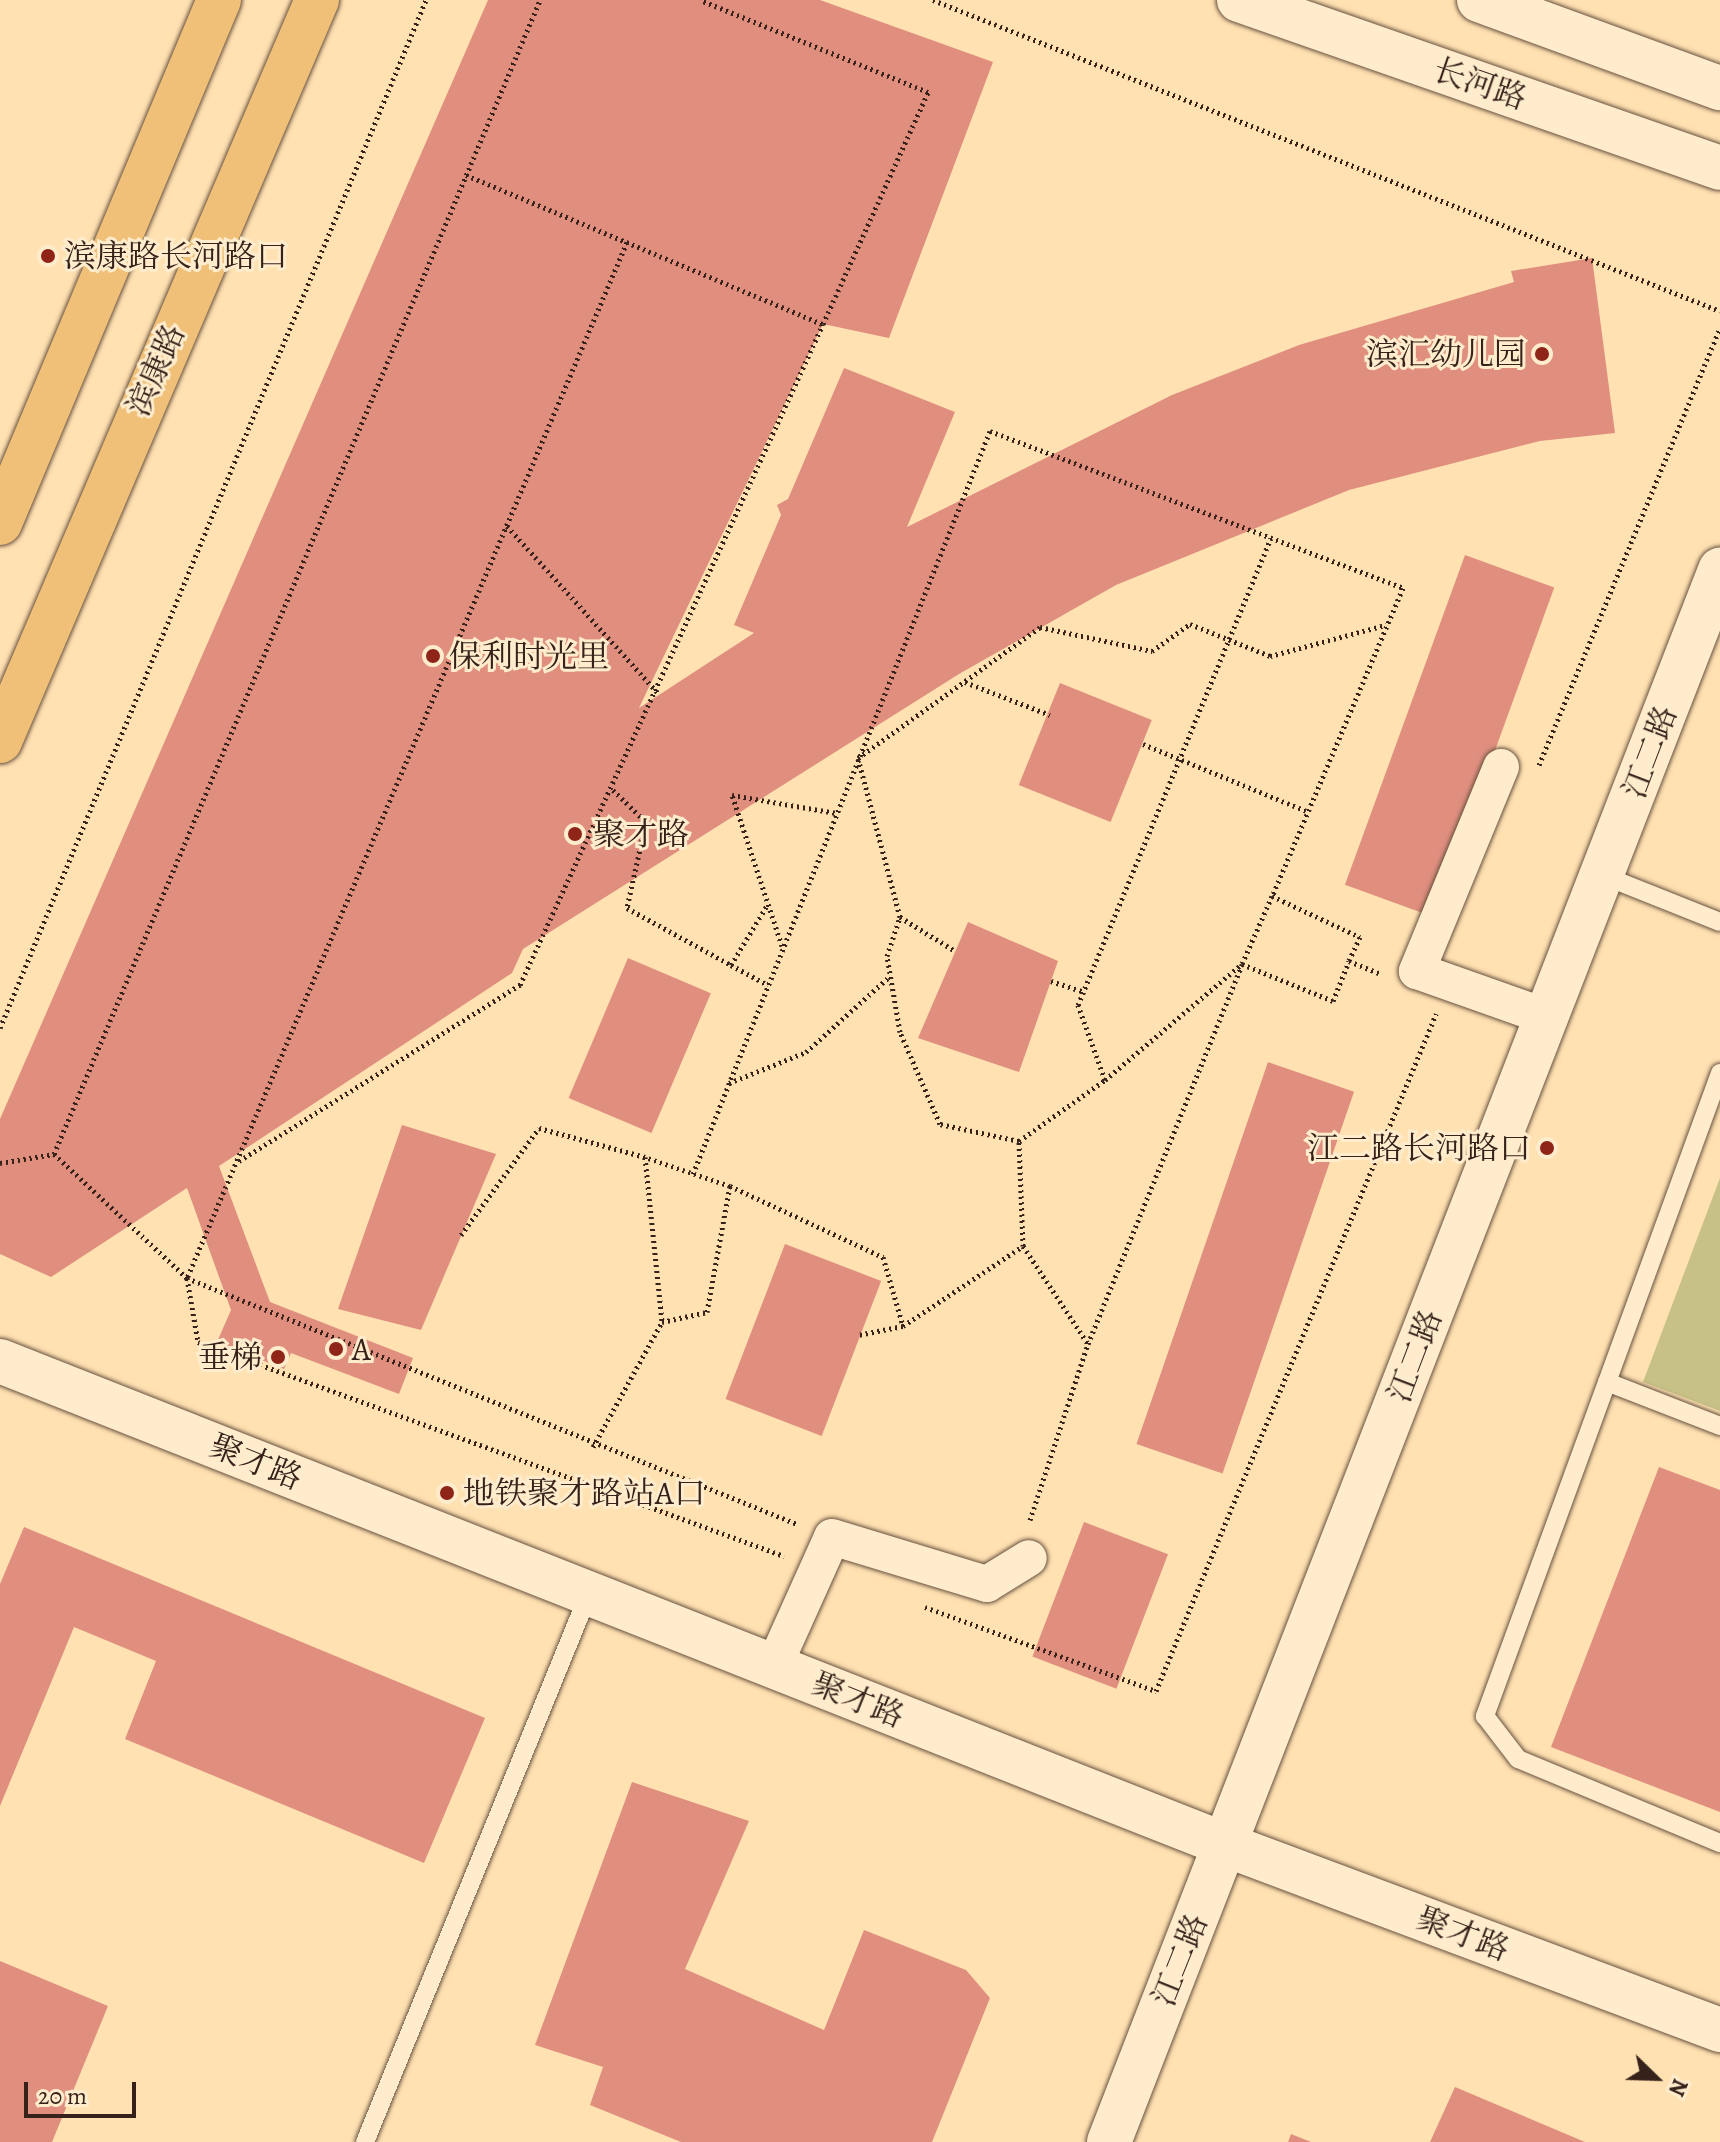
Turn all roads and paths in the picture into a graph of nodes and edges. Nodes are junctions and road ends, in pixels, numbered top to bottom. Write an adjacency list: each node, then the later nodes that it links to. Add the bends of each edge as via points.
1 (219, 0): 16 (main road)
2 (317, 0): 25 (main road, 滨康路)
3 (426, 0): 50 (path)
4 (540, 0): 11 (path)
5 (700, 0): 14 (path, via 928,92)
6 (933, 0): 13 (path)
7 (1239, 0): 10 (street, 长河路)
8 (1479, 0): 9 (street)
9 (1720, 88)
10 (1720, 168)
11 (466, 175): 12 (path); 55 (path)
12 (627, 242): 14 (path); 17 (path)
13 (1720, 311)
14 (823, 324): 23 (path)
15 (1720, 329): 29 (path)
16 (0, 523)
17 (507, 526): 23 (path); 57 (path)
18 (1271, 538): 20 (path, via 1403,588); 21 (path); 27 (path, via 990,431)
19 (1720, 570): 33 (street, 江二路)
20 (1387, 625): 21 (path, via 1270,656); 31 (path)
21 (1231, 641): 22 (path, via 1190,624 1152,651 1040,627); 28 (path)
22 (964, 681): 24 (path); 27 (path)
23 (658, 693): 30 (path)
24 (1050, 715)
25 (0, 741)
26 (1143, 744): 28 (path)
27 (858, 758): 32 (path); 36 (path)
28 (1182, 759): 31 (path); 47 (path)
29 (1516, 775): 49 (street, via 1417,971)
30 (613, 790): 42 (path, via 646,822 627,908); 57 (path, via 520,985)
31 (1306, 811): 34 (path)
32 (836, 813): 35 (path, via 732,795); 38 (path)
33 (1602, 875): 37 (lane); 49 (street, 江二路)
34 (1272, 896): 40 (path, via 1360,937); 41 (path)
35 (768, 904): 38 (path); 42 (path)
36 (900, 917): 39 (path); 43 (path, via 887,956)
37 (1720, 922)
38 (783, 947): 46 (path)
39 (955, 951)
40 (1349, 961): 41 (path, via 1333,1001); 44 (path)
41 (1242, 964): 52 (path); 67 (path)
42 (731, 965): 46 (path)
43 (890, 976): 53 (path, via 806,1052); 54 (path, via 900,1032 940,1124)
44 (1393, 978)
45 (1051, 981): 47 (path)
46 (768, 985): 53 (path)
47 (1084, 992): 52 (path, via 1078,1005)
48 (1441, 1002): 77 (path, via 1156,1691)
49 (1547, 1017): 80 (street, 江二路)
50 (0, 1028)
51 (1720, 1073): 69 (lane)
52 (1105, 1080): 54 (path)
53 (729, 1083): 59 (path)
54 (1019, 1141): 62 (path)
55 (54, 1154): 58 (path); 63 (path)
56 (645, 1157): 59 (path); 61 (path, via 539,1128); 64 (path)
57 (236, 1162): 63 (path)
58 (0, 1163)
59 (693, 1174): 60 (path)
60 (730, 1186): 64 (path, via 707,1312); 65 (path, via 883,1257)
61 (461, 1235)
62 (1023, 1246): 65 (path); 67 (path)
63 (187, 1278): 71 (path); 75 (path, via 198,1342)
64 (662, 1322): 71 (path)
65 (903, 1326): 66 (path)
66 (858, 1335)
67 (1088, 1344): 72 (path)
68 (0, 1361): 76 (street, 聚才路)
69 (1607, 1382): 70 (lane); 79 (lane, via 1485,1716 1518,1759)
70 (1720, 1426)
71 (593, 1447): 73 (path)
72 (1030, 1520)
73 (832, 1537): 74 (street, via 987,1584); 78 (street)
74 (1029, 1558)
75 (796, 1560)
76 (589, 1593): 78 (street, 聚才路); 82 (lane)
77 (916, 1604)
78 (774, 1666): 80 (street, 聚才路)
79 (1720, 1843)
80 (1226, 1845): 81 (street, 聚才路); 83 (street, 江二路)
81 (1720, 2030)
82 (365, 2142)
83 (1109, 2142)

